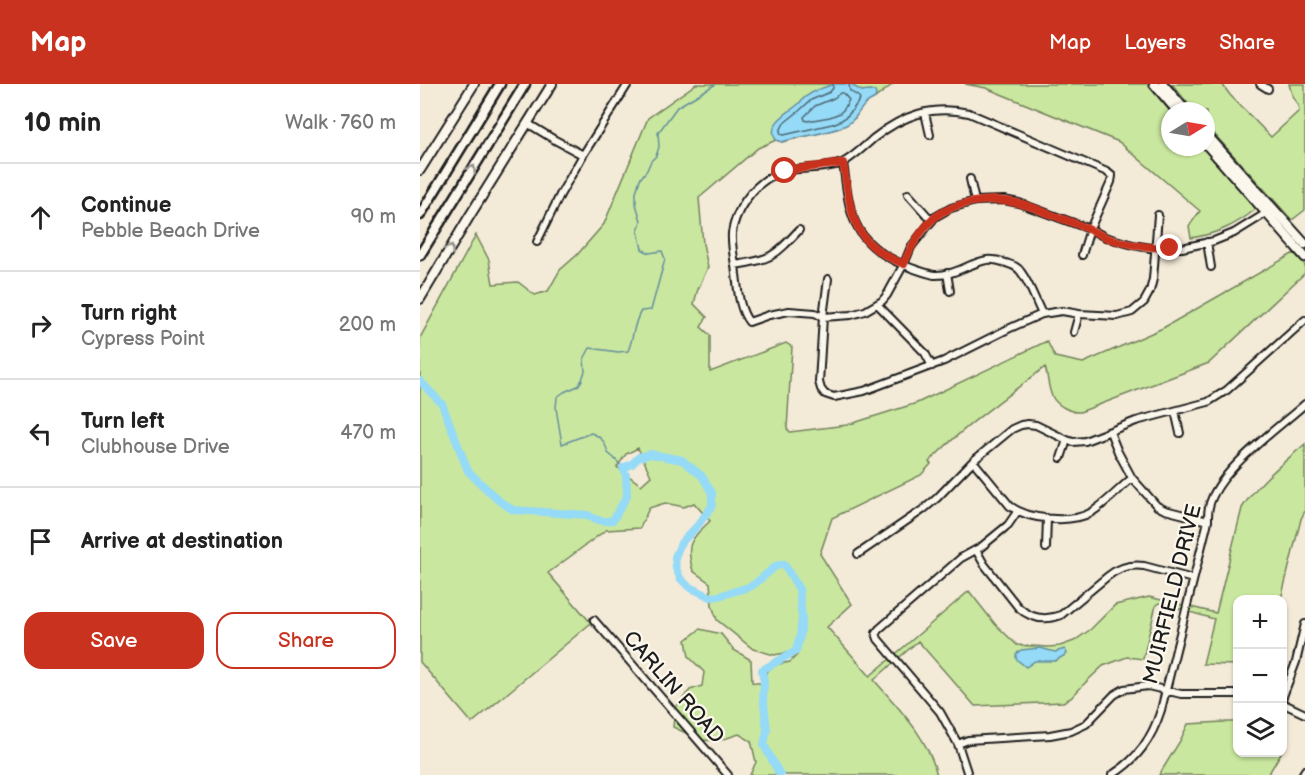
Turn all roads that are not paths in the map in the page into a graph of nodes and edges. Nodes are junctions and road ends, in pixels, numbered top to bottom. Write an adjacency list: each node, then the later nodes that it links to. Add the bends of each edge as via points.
1 (474, 84): 19 (main road)
2 (500, 84): 24 (highway)
3 (525, 84): 33 (highway, one-way to 3)
4 (552, 84): 13 (main road)
5 (628, 84): 17 (street)
6 (1154, 84): 10 (main road)
7 (1163, 84): 11 (main road)
8 (1260, 84): 9 (street)
9 (1268, 89)
10 (1169, 102)
11 (1178, 102)
12 (925, 113): 14 (street); 18 (street, via 894,123); 28 (street, via 969,112 1107,172 1112,176 1111,182)
13 (527, 123): 17 (street); 42 (main road, one-way to 13)
14 (930, 135)
15 (1215, 145): 23 (main road)
16 (1215, 153): 23 (main road)
17 (584, 155): 29 (street)
18 (843, 163): 36 (street, via 855,224 878,251); 37 (street, via 785,171 757,186 736,217 732,233)
19 (420, 170)
20 (970, 179): 22 (street)
21 (908, 194): 26 (street)
22 (975, 201): 26 (street, via 951,208); 28 (street, via 1019,203)
23 (1270, 211): 30 (street, via 1234,233); 31 (main road); 35 (main road)
24 (420, 215)
25 (1158, 215): 32 (street)
26 (932, 220): 36 (street, via 911,247)
27 (799, 230): 37 (street, via 773,255)
28 (1090, 230): 32 (street, via 1133,245); 34 (street)
29 (537, 242)
30 (1207, 243): 32 (street); 38 (street)
31 (1305, 244)
32 (1156, 248): 45 (street, via 1150,291 1140,306 1117,316)
33 (420, 255)
34 (1082, 255)
35 (1305, 257)
36 (904, 264): 39 (street, via 934,275); 43 (street, via 887,295)
37 (735, 265): 46 (street, via 738,291 749,322 789,310)
38 (1211, 267)
39 (947, 273): 41 (street); 44 (street, via 988,260 1013,265 1027,280)
40 (828, 279): 46 (street)
41 (950, 291)
42 (420, 299)
43 (877, 304): 46 (street, via 851,315); 49 (street)
44 (1042, 314): 45 (street); 49 (street)
45 (1079, 314): 48 (street)
46 (823, 317): 49 (street, via 819,382 828,396 864,391)
47 (1305, 320): 51 (street, via 1222,394)
48 (1074, 332)
49 (932, 366)
50 (1305, 405): 60 (street, MUIRFIELD DRIVE, via 1227,474 1209,506)
51 (1175, 411): 52 (street); 53 (street)
52 (1110, 432): 54 (street, via 1085,441); 57 (street)
53 (1180, 433)
54 (1067, 440): 55 (street); 56 (street, via 1036,425 1021,425)
55 (1062, 458)
56 (973, 460): 58 (street); 63 (street, via 924,510)
57 (1132, 478): 59 (street, via 1092,512); 60 (street, via 1157,506)
58 (1017, 512): 59 (street); 62 (street, via 1008,525)
59 (1047, 518): 61 (street)
60 (1208, 521): 64 (street, MUIRFIELD DRIVE)
61 (1046, 548)
62 (976, 550): 64 (street, via 1018,607 1040,619 1061,615 1125,566 1144,566); 72 (street, via 876,633 940,712)
63 (858, 554)
64 (1193, 579): 68 (street, MUIRFIELD DRIVE)
65 (594, 620): 74 (street, CARLIN ROAD)
66 (1305, 624): 67 (street)
67 (1287, 687)
68 (1166, 690): 69 (street, via 1193,695); 72 (street, via 1148,686 1124,689 1086,724 1071,731); 76 (street, MUIRFIELD DRIVE, via 1147,742 1129,764)
69 (1233, 694)
70 (1286, 703): 71 (street)
71 (1305, 714)
72 (958, 744): 75 (street)
73 (1305, 770): 77 (street)
74 (728, 775)
75 (968, 775)
76 (1112, 775)
77 (1302, 775)

